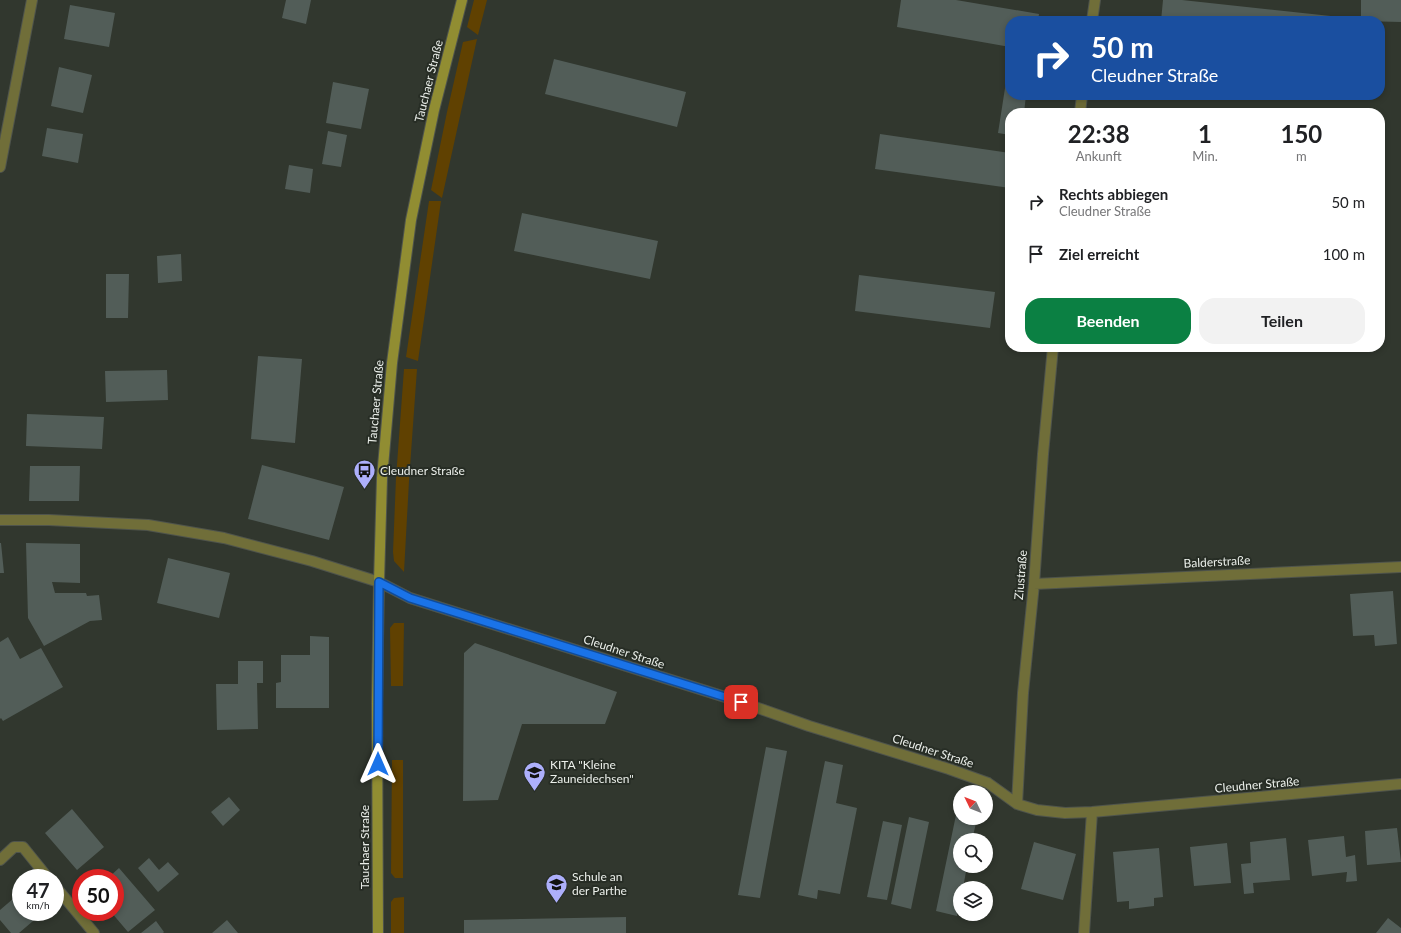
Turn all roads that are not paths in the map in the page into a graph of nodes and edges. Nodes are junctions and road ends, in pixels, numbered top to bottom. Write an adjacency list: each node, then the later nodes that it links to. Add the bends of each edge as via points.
1 (32, 0): 5 (street)
2 (462, 0): 9 (main road, Tauchaer Straße, via 434,110 411,220 392,370 382,478)
3 (1095, 0): 4 (street)
4 (1093, 16)
5 (0, 168)
6 (1053, 352): 10 (street, Ziustraße)
7 (0, 520): 9 (street, Cleudner Straße, via 148,525 188,531 312,561)
8 (1401, 566): 10 (street, Balderstraße)
9 (379, 582): 12 (street, Cleudner Straße, via 410,598 949,769 988,783); 18 (main road, Tauchaer Straße)
10 (1034, 584): 12 (street, Ziustraße, via 1023,693)
11 (1401, 784): 13 (street, Cleudner Straße)
12 (1017, 804): 13 (street, Cleudner Straße, via 1037,810 1065,813)
13 (1092, 812): 19 (street)
14 (0, 860): 15 (street, via 14,847 23,847)
15 (41, 869)
16 (64, 897): 17 (street)
17 (94, 933)
18 (378, 933)
19 (1084, 933)

